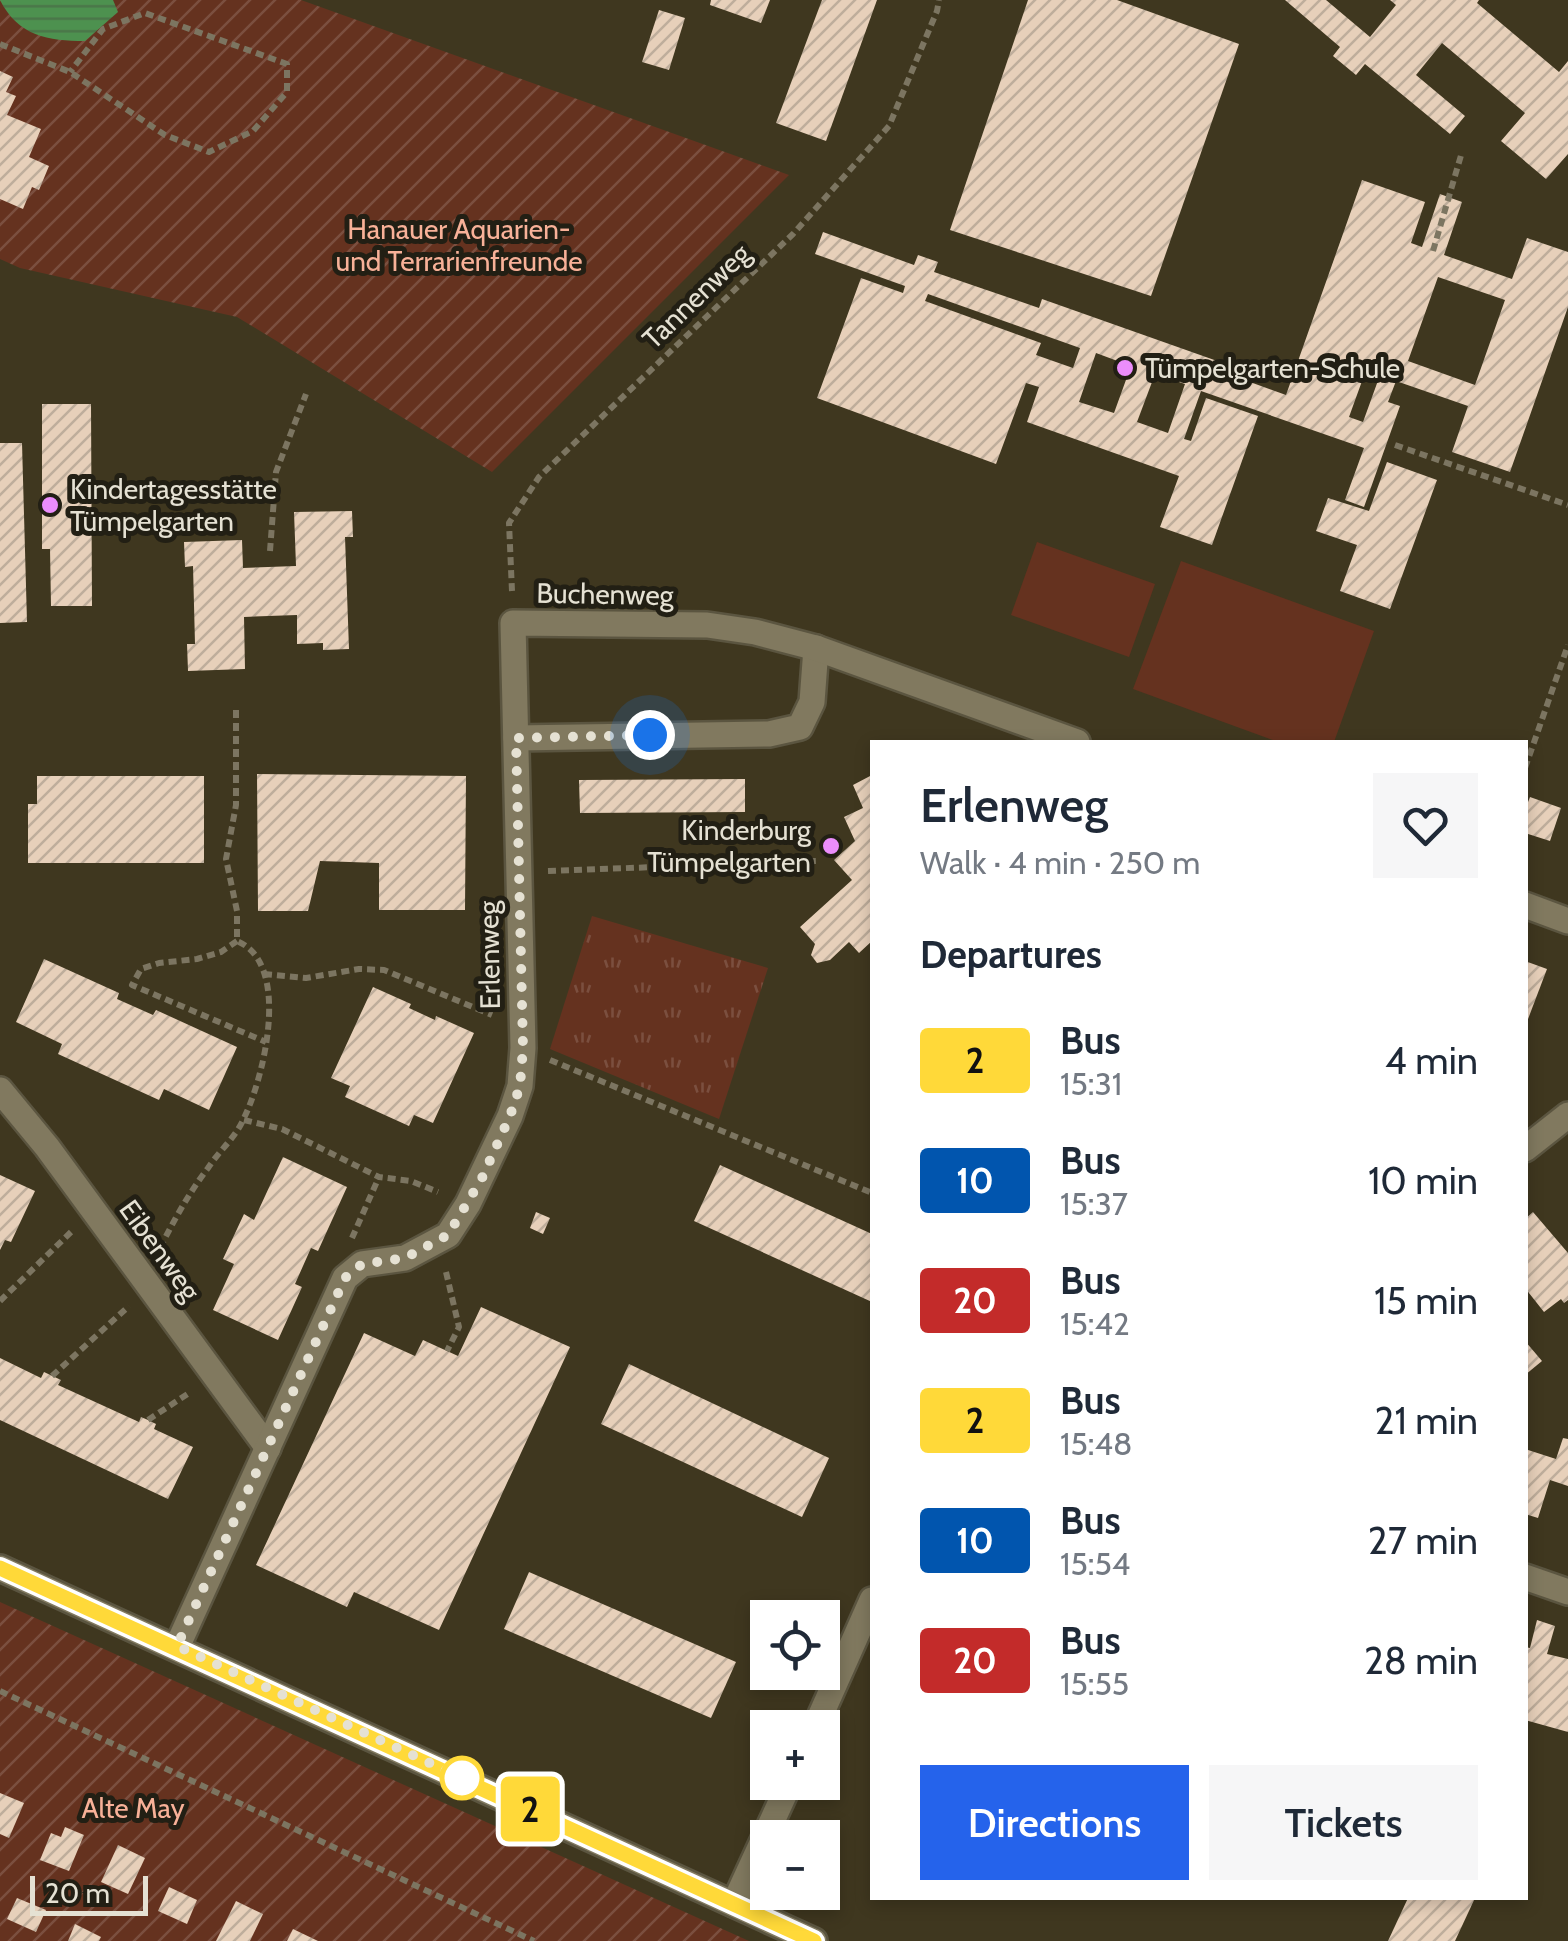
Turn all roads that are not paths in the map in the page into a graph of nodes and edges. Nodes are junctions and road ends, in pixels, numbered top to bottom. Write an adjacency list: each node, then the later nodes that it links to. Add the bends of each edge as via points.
1 (816, 648): 2 (street, via 812,702 800,726 769,734); 2 (street, Buchenweg, via 707,625 513,623); 3 (street, Buchenweg)
2 (516, 738): 9 (street, Erlenweg, via 522,1038 520,1086 510,1116 448,1235 405,1258 362,1264 345,1278)
3 (1071, 740)
4 (1528, 906): 5 (street)
5 (1568, 921)
6 (0, 1090): 9 (street, Eibenweg)
7 (1568, 1115): 8 (street)
8 (1528, 1147)
9 (268, 1448): 14 (street)
10 (0, 1568): 14 (street)
11 (1528, 1578): 12 (street)
12 (1568, 1592)
13 (870, 1604): 15 (street)
14 (177, 1646): 17 (street)
15 (823, 1710)
16 (782, 1800): 17 (street)
17 (734, 1904): 18 (street)
18 (814, 1941)

